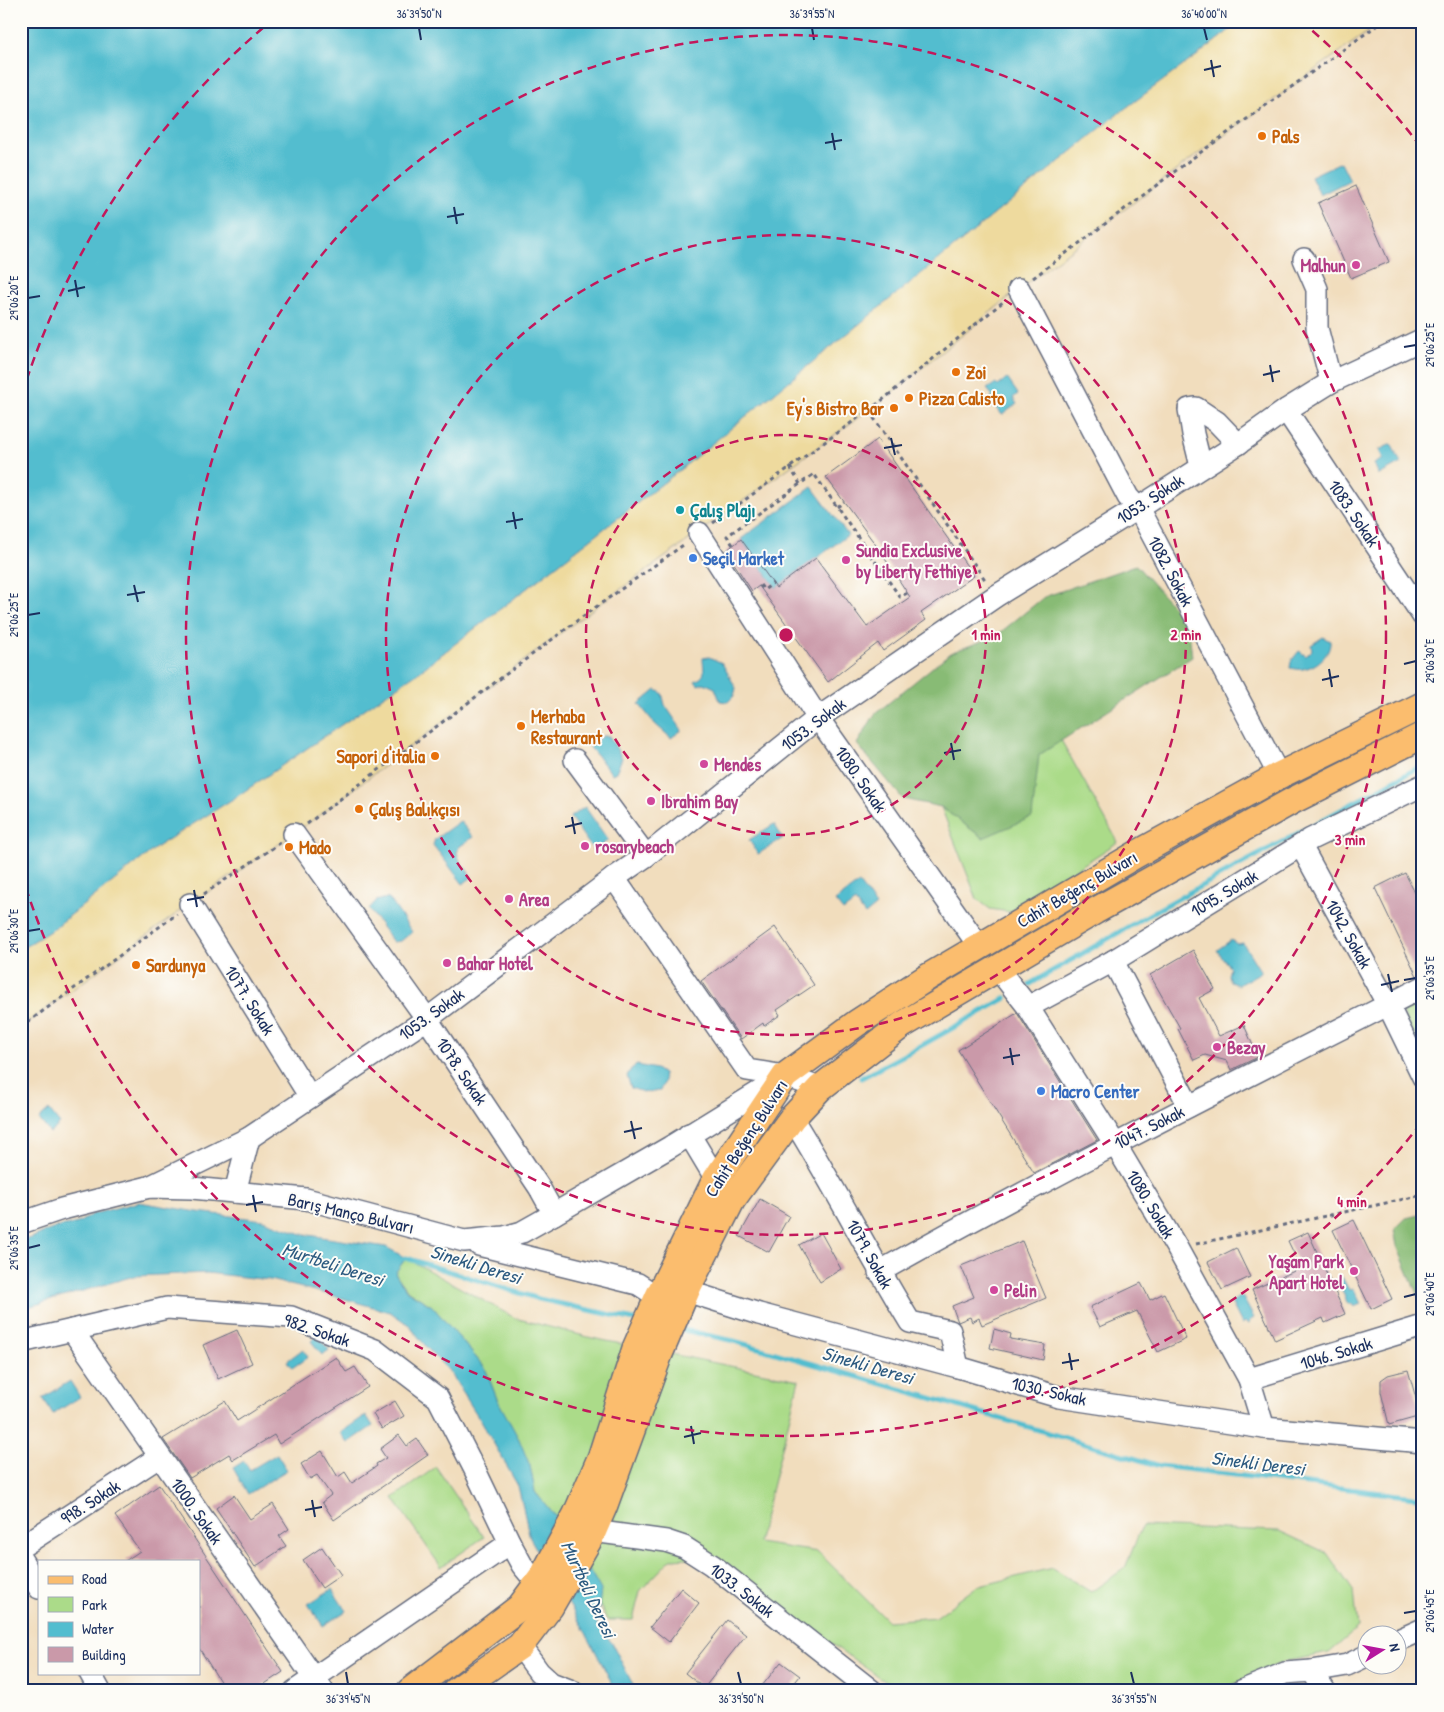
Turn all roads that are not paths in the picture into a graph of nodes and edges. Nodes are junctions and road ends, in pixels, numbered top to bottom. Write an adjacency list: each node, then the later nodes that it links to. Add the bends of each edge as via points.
1 (1304, 259): 4 (street, via 1317,289 1317,328)
2 (1019, 288): 8 (street, 1082. Sokak, via 1128,497)
3 (1423, 339): 4 (street, 1053. Sokak)
4 (1331, 382): 5 (street, 1053. Sokak)
5 (1286, 410): 6 (street, 1053. Sokak); 10 (street, 1083. Sokak)
6 (1238, 444): 7 (street, 1053. Sokak); 7 (street, via 1216,422 1196,408 1189,409)
7 (1201, 466): 8 (street, 1053. Sokak)
8 (1138, 508): 12 (street, 1053. Sokak, via 996,596); 15 (street, 1082. Sokak)
9 (699, 533): 12 (street, 1080. Sokak)
10 (1423, 616)
11 (1423, 705): 15 (main road, Cahit Beğenç Bulvarı)
12 (818, 718): 19 (street, 1053. Sokak); 22 (street, 1080. Sokak)
13 (1423, 735): 24 (main road, Cahit Beğenç Bulvarı, via 1284,806)
14 (575, 760): 19 (street)
15 (1278, 776): 22 (main road, Cahit Beğenç Bulvarı)
16 (1423, 785): 18 (street, 1095. Sokak)
17 (294, 834): 28 (street, 1078. Sokak)
18 (1301, 846): 23 (street, 1095. Sokak); 26 (street, 1042. Sokak)
19 (646, 856): 20 (street, 1053. Sokak)
20 (614, 878): 28 (street, 1053. Sokak); 30 (street, via 747,1070)
21 (190, 904): 32 (street, 1077. Sokak)
22 (979, 946): 30 (main road, Cahit Beğenç Bulvarı, via 857,1023)
23 (1113, 960): 27 (street, 1095. Sokak); 33 (street)
24 (998, 969): 27 (street, 1080. Sokak); 31 (main road, Cahit Beğenç Bulvarı, via 902,1025)
25 (1423, 988): 26 (street, 1047. Sokak)
26 (1388, 1005): 29 (street, 1042. Sokak); 33 (street, 1047. Sokak)
27 (1028, 1007): 37 (street, 1080. Sokak)
28 (426, 1019): 32 (street, 1053. Sokak); 41 (street, 1078. Sokak)
29 (1422, 1073)
30 (785, 1076): 31 (street); 35 (street, Barış Manço Bulvarı); 38 (main road, Cahit Beğenç Bulvarı)
31 (820, 1088): 34 (main road, Cahit Beğenç Bulvarı)
32 (310, 1097): 36 (street, 1053. Sokak)
33 (1189, 1106): 37 (street, 1047. Sokak)
34 (792, 1118): 44 (street, 1079. Sokak, via 821,1164); 45 (main road, Cahit Beğenç Bulvarı, via 732,1200)
35 (690, 1134): 38 (street); 41 (street, Barış Manço Bulvarı)
36 (249, 1138): 39 (street, 1053. Sokak); 40 (street)
37 (1115, 1144): 44 (street, 1047. Sokak); 51 (street, 1080. Sokak)
38 (716, 1179): 46 (main road, Cahit Beğenç Bulvarı)
39 (149, 1187): 40 (street, Barış Manço Bulvarı); 42 (street, Barış Manço Bulvarı)
40 (235, 1192): 43 (street, Barış Manço Bulvarı, via 306,1199)
41 (554, 1214): 43 (street, Barış Manço Bulvarı, via 522,1232)
42 (21, 1223)
43 (464, 1241): 46 (street, via 638,1284)
44 (879, 1272): 50 (street, 1079. Sokak, via 910,1322 950,1331)
45 (689, 1285): 46 (main road, Cahit Beğenç Bulvarı); 50 (street, 1030. Sokak, via 699,1295 759,1314)
46 (663, 1305): 55 (main road, Cahit Beğenç Bulvarı, via 647,1351 601,1457)
47 (1423, 1326): 51 (street, 1046. Sokak)
48 (72, 1330): 49 (street, 982. Sokak); 54 (street, 1000. Sokak); 56 (street, 982. Sokak, via 167,1308 291,1317 375,1350 438,1398)
49 (21, 1342)
50 (958, 1367): 52 (street, 1030. Sokak, via 1059,1397)
51 (1249, 1379): 52 (street, 1080. Sokak)
52 (1264, 1428): 53 (street, 1030. Sokak)
53 (1423, 1442)
54 (159, 1457): 57 (street, 998. Sokak); 67 (street, 1000. Sokak)
55 (587, 1527): 59 (main road, Cahit Beğenç Bulvarı); 63 (main road, Cahit Beğenç Bulvarı, via 550,1607); 74 (street, 1033. Sokak, via 684,1547 712,1564)
56 (510, 1543): 59 (street, 982. Sokak, via 522,1565); 67 (street)
57 (21, 1547)
58 (21, 1558): 60 (street)
59 (540, 1579): 71 (main road, Cahit Beğenç Bulvarı, via 520,1607)
60 (38, 1586)
61 (1423, 1629): 62 (street)
62 (1406, 1637)
63 (520, 1646): 68 (street); 72 (main road, Cahit Beğenç Bulvarı)
64 (1356, 1661): 65 (street)
65 (1312, 1671): 75 (street, via 1285,1673); 76 (street)
66 (91, 1674): 69 (street)
67 (318, 1685): 70 (street)
68 (548, 1687): 73 (street)
69 (100, 1691)
70 (295, 1691)
71 (410, 1691)
72 (456, 1691)
73 (572, 1691)
74 (872, 1691)
75 (1241, 1691)
76 (1325, 1691)

